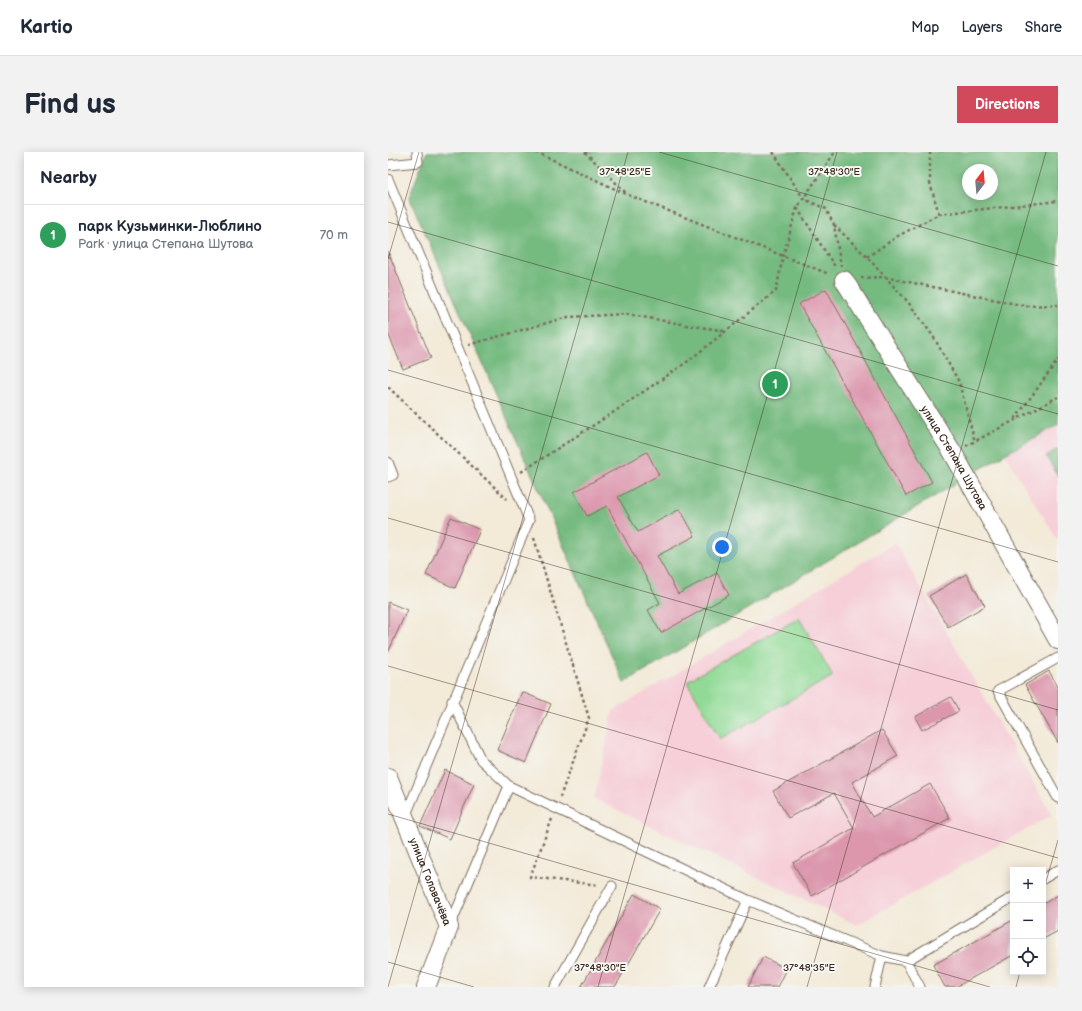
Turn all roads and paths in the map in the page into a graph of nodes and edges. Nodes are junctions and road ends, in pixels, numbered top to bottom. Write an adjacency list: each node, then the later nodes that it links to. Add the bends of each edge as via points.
1 (417, 152): 7 (lane, via 418,162)
2 (536, 152): 9 (path)
3 (585, 152): 9 (path)
4 (773, 152): 10 (path)
5 (835, 152): 10 (path)
6 (930, 152): 13 (path, via 930,183)
7 (388, 165)
8 (388, 179): 21 (lane)
9 (628, 195): 15 (path)
10 (804, 199): 12 (path); 14 (path, via 826,209)
11 (1058, 200): 13 (path)
12 (797, 208): 15 (path); 18 (path)
13 (939, 214): 16 (path, via 898,236)
14 (834, 224): 16 (path); 18 (path)
15 (783, 256): 18 (path); 20 (path, via 776,291)
16 (867, 257): 17 (path)
17 (884, 276): 19 (path, via 1026,306); 26 (path, via 908,302 933,336 959,382)
18 (844, 280): 27 (street, улица Степана Шутова)
19 (1058, 305)
20 (726, 330): 21 (path, via 626,314 568,317); 30 (path, via 687,362 611,414)
21 (458, 349): 30 (lane)
22 (1058, 360): 25 (path)
23 (388, 387): 31 (path)
24 (1058, 398): 25 (path)
25 (1013, 421): 26 (path)
26 (975, 442): 27 (path)
27 (953, 453): 32 (street, улица Степана Шутова)
28 (388, 462): 29 (lane, via 394,475)
29 (388, 477)
30 (511, 477): 31 (lane)
31 (529, 520): 34 (lane); 38 (path, via 589,718)
32 (1058, 640)
33 (1058, 658): 37 (lane, via 998,691)
34 (452, 701): 36 (lane, via 481,760); 39 (lane)
35 (388, 777): 39 (street, улица Головачёва)
36 (509, 786): 38 (lane); 45 (lane)
37 (1058, 798)
38 (556, 808): 42 (path, via 530,877); 44 (lane)
39 (404, 818): 45 (street, улица Головачёва)
40 (1058, 870): 41 (lane)
41 (1046, 877)
42 (612, 886): 49 (lane)
43 (1010, 899): 47 (lane)
44 (748, 900): 46 (lane); 50 (lane)
45 (449, 927): 48 (street, улица Головачёва)
46 (882, 956): 47 (lane); 51 (lane)
47 (906, 961): 52 (lane)
48 (426, 987)
49 (555, 987)
50 (709, 987)
51 (875, 987)
52 (920, 987)

